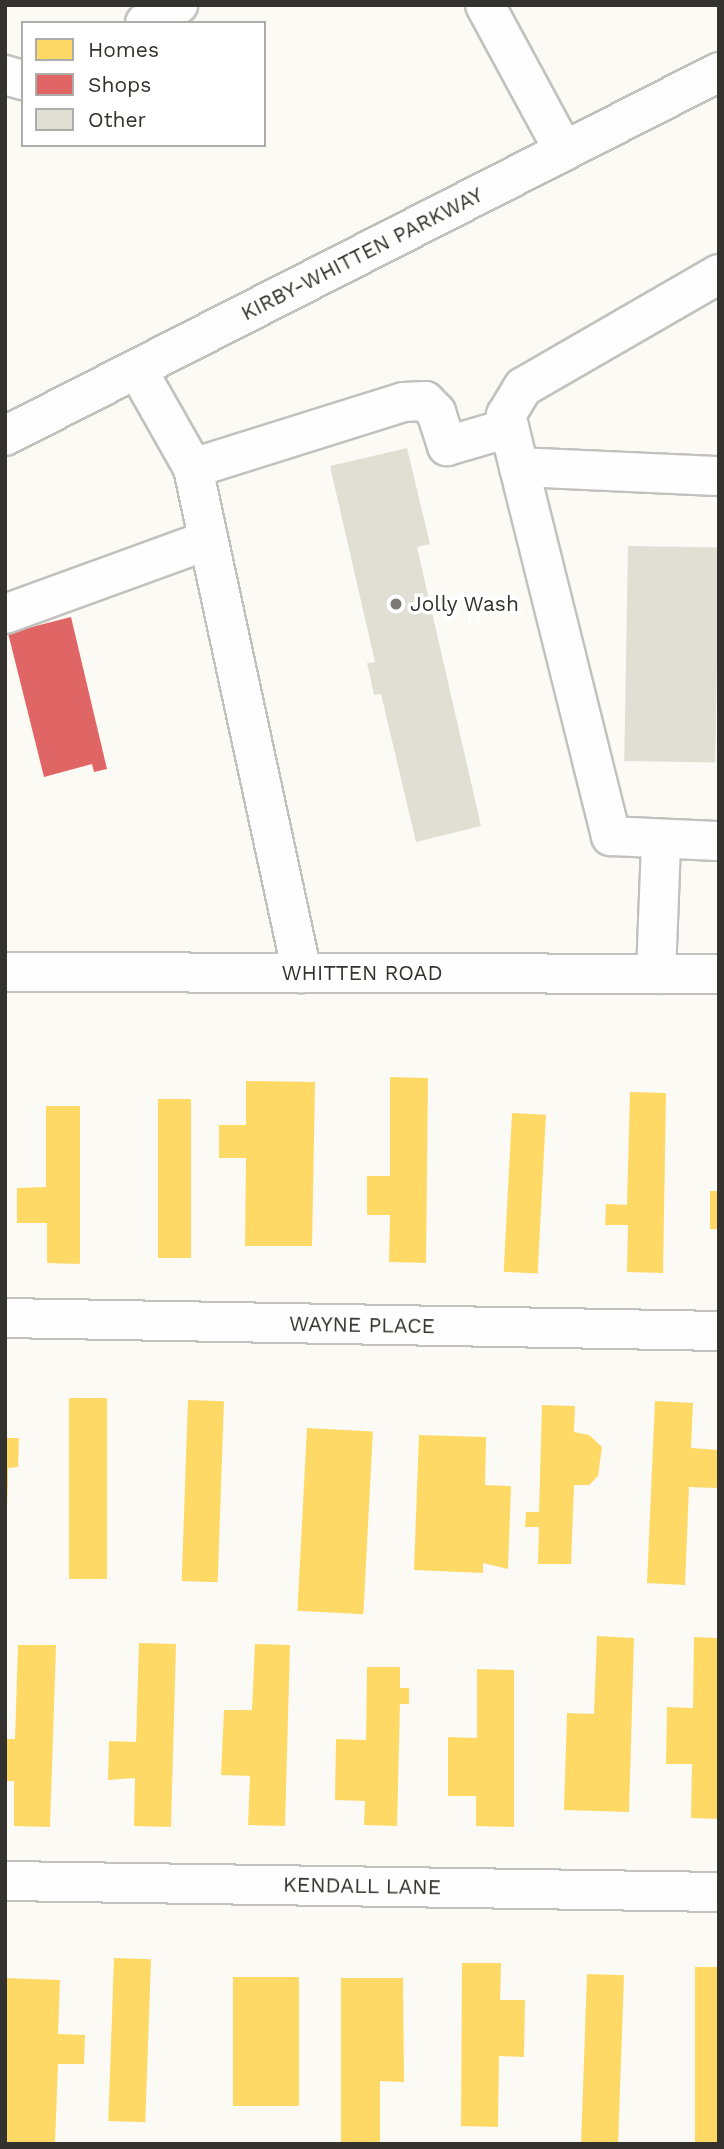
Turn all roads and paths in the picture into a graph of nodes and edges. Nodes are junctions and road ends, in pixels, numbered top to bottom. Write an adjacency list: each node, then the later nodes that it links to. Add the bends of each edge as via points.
1 (178, 5): 3 (street)
2 (485, 5): 5 (street)
3 (149, 21)
4 (719, 72): 5 (street, KIRBY-WHITTEN PARKWAY)
5 (564, 151): 7 (street, KIRBY-WHITTEN PARKWAY)
6 (719, 274): 8 (street, via 523,387 510,401)
7 (137, 369): 9 (street, KIRBY-WHITTEN PARKWAY); 11 (street)
8 (509, 428): 10 (street); 11 (street, via 447,446 436,412 425,401 404,401)
9 (5, 436)
10 (519, 467): 12 (street); 15 (street, via 611,836)
11 (193, 468): 13 (street)
12 (719, 475)
13 (208, 540): 14 (street); 18 (street)
14 (5, 614)
15 (661, 841): 16 (street); 19 (street)
16 (719, 841)
17 (5, 972): 18 (street, WHITTEN ROAD)
18 (302, 973): 19 (street, WHITTEN ROAD)
19 (656, 974): 20 (street, WHITTEN ROAD)
20 (719, 974)
21 (5, 1318): 22 (street, WAYNE PLACE)
22 (719, 1331)
23 (5, 1881): 24 (street, KENDALL LANE)
24 (719, 1892)

